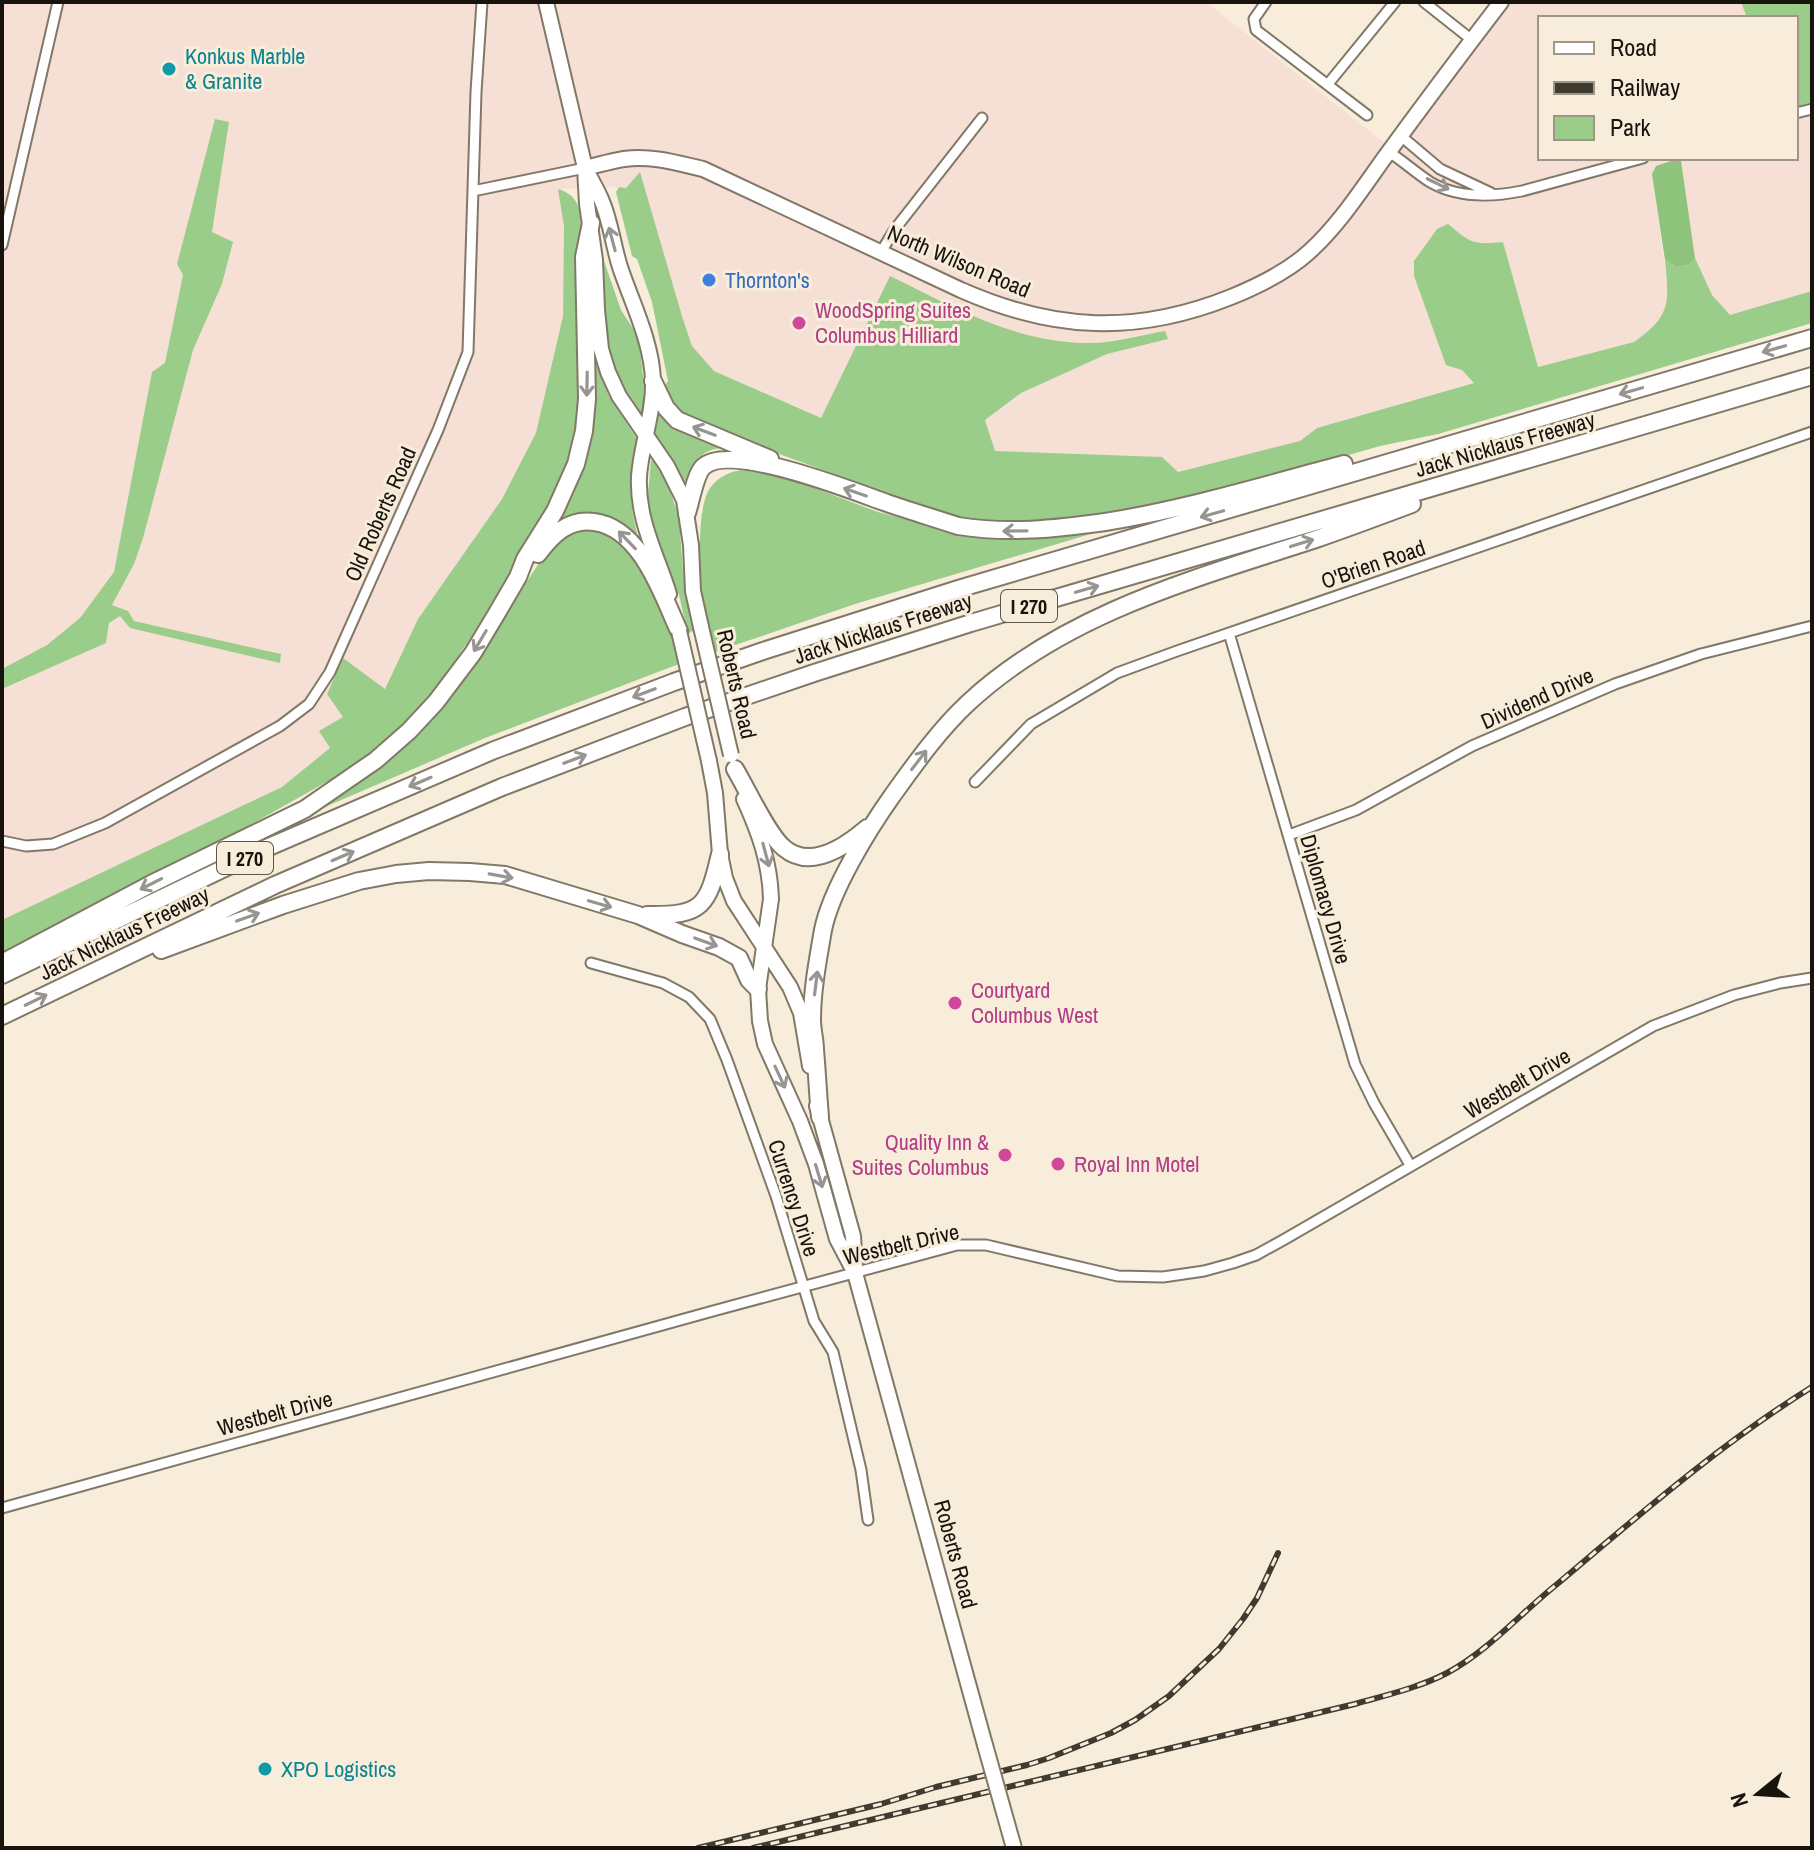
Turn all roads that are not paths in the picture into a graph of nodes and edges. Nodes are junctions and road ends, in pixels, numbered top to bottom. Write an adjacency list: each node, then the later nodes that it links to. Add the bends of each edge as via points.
1 (58, 2): 19 (street)
2 (482, 2): 16 (street, Old Roberts Road)
3 (546, 2): 15 (main road, Roberts Road)
4 (1266, 2): 9 (street, via 1254,19 1256,30)
5 (1395, 2): 9 (street)
6 (1424, 2): 8 (street)
7 (1501, 2): 8 (main road, North Wilson Road)
8 (1472, 40): 12 (main road, North Wilson Road)
9 (1328, 84): 10 (street)
10 (1367, 115)
11 (982, 118): 20 (street)
12 (1401, 136): 13 (main road, North Wilson Road); 17 (street, via 1440,169)
13 (1389, 152): 17 (street, one-way to 17, via 1454,192); 20 (main road, North Wilson Road, via 1324,237 1292,265 1239,294 1164,318 1095,323 1025,314)
14 (1636, 160): 17 (street)
15 (585, 168): 16 (street, North Wilson Road); 18 (main road, Roberts Road); 20 (main road, North Wilson Road, via 644,158 703,169); 23 (main road, Roberts Road, one-way to 15, via 647,342 602,202)
16 (473, 191): 38 (street, Old Roberts Road, via 468,352 343,644 309,704 280,726 105,823 53,844)
17 (1495, 195)
18 (591, 223): 25 (main road, Roberts Road, via 601,349 619,396); 30 (highway, one-way to 30, via 584,257 584,431 565,489)
19 (2, 245)
20 (881, 252)
21 (1812, 338): 26 (highway, Jack Nicklaus Freeway / I 270, one-way to 26)
22 (1812, 376): 27 (highway, Jack Nicklaus Freeway / I 270)
23 (653, 381): 25 (main road, Roberts Road); 28 (highway, one-way to 23, via 677,420)
24 (1812, 432): 33 (street, O'Brien Road)
25 (646, 435): 29 (main road, Roberts Road, via 674,477); 32 (main road, Roberts Road, via 640,502)
26 (1448, 445): 28 (highway, one-way to 28, via 1373,457 1128,518 1011,532 958,526); 44 (highway, Jack Nicklaus Freeway / I 270, one-way to 44, via 958,589 674,682 492,751 264,849)
27 (1564, 449): 36 (highway, one-way to 27, via 967,704 1003,673 1079,626 1177,585); 46 (highway, Jack Nicklaus Freeway / I 270, one-way to 27, via 289,879 502,787 685,717 971,623)
28 (801, 473): 29 (highway, via 716,460 700,472)
29 (687, 513): 34 (main road, Roberts Road, bridge, via 693,591)
30 (518, 577): 32 (highway, one-way to 30, via 643,558 623,533 606,524 583,521 563,528); 42 (highway, one-way to 42, via 453,680 376,760 305,809)
31 (1812, 626): 37 (street, Dividend Drive, via 1701,654 1615,684 1472,746 1356,810)
32 (679, 631): 39 (main road, Roberts Road, bridge, via 709,761)
33 (1229, 633): 35 (street, O'Brien Road, via 1117,673 1031,724); 37 (street, Diplomacy Drive)
34 (733, 762): 36 (highway, via 774,835 793,853 819,856 835,851); 41 (main road, Roberts Road, one-way to 41, via 769,865 771,899)
35 (975, 782)
36 (873, 823): 49 (highway, one-way to 36, via 812,1022 824,926)
37 (1289, 835): 50 (street, Diplomacy Drive, via 1355,1064)
38 (2, 841)
39 (720, 854): 40 (highway, via 714,880 699,906 672,915); 41 (main road, Roberts Road, via 734,901)
40 (638, 915): 46 (highway, one-way to 40, via 283,905 396,874 505,875); 47 (highway, one-way to 47, via 739,958)
41 (764, 947): 47 (main road, Roberts Road); 49 (main road, Roberts Road, via 786,978 801,1013)
42 (2, 963)
43 (591, 963): 52 (street, Currency Drive, via 663,983 689,997 710,1019)
44 (2, 975)
45 (1812, 978): 50 (street, Westbelt Drive, via 1734,995 1661,1023)
46 (69, 983): 48 (highway, Jack Nicklaus Freeway / I 270, one-way to 46)
47 (758, 989): 51 (main road, Roberts Road, one-way to 51, via 765,1044 800,1121 837,1239)
48 (2, 1016)
49 (820, 1117): 51 (main road, Roberts Road, via 853,1236)
50 (1410, 1165): 51 (street, Westbelt Drive, via 1256,1255 1204,1271 1118,1276 986,1245 957,1245)
51 (855, 1273): 52 (street, Westbelt Drive); 55 (main road, Roberts Road, bridge)
52 (804, 1286): 53 (street, Westbelt Drive); 54 (street, Currency Drive, via 814,1321 838,1369)
53 (2, 1508)
54 (868, 1520)
55 (1014, 1848)

